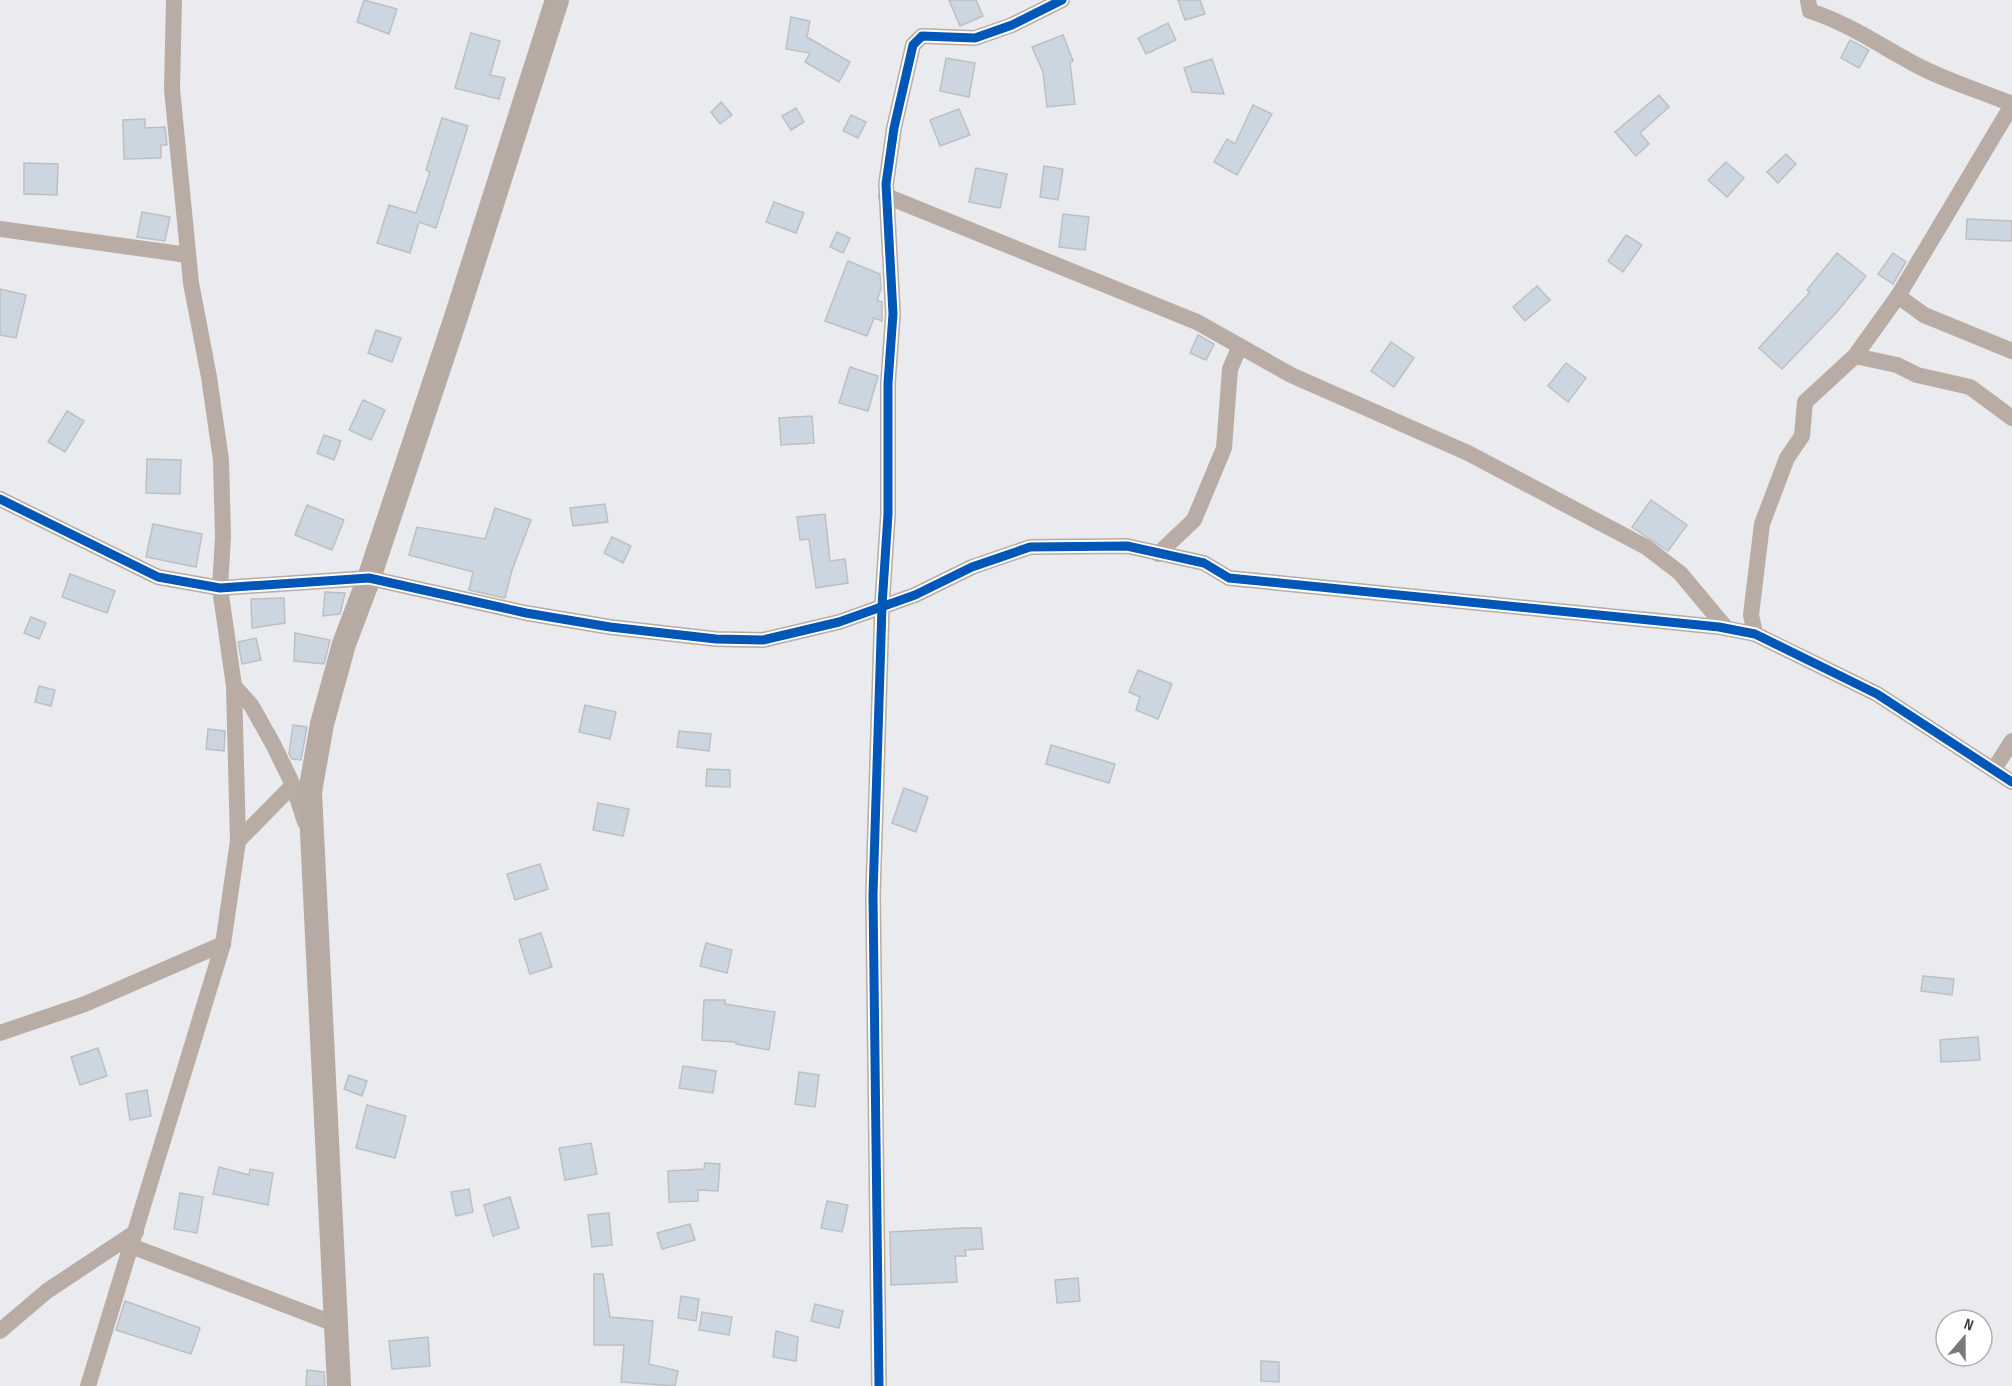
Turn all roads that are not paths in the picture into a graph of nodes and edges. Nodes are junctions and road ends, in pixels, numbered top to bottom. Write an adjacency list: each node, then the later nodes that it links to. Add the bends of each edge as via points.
1 (174, 0): 8 (street, via 172,88)
2 (557, 0): 16 (street)
3 (1062, 0): 6 (street, via 975,38 922,36 913,45 894,128)
4 (1809, 0): 5 (street, via 1810,11 1875,39 1911,62)
5 (2012, 104): 9 (street)
6 (886, 196): 10 (street, via 1197,322); 18 (street, via 893,314)
7 (0, 230): 8 (street)
8 (189, 255): 17 (street, via 190,283 221,460)
9 (1898, 296): 11 (street, via 1924,315); 12 (street)
10 (1240, 346): 15 (street, via 1230,369 1224,448 1194,520); 19 (street, via 1291,375 1468,453 1646,547 1680,573)
11 (2012, 351)
12 (1855, 356): 13 (street, via 1970,387); 20 (street, via 1805,402 1802,436 1772,492 1756,562 1751,615)
13 (2012, 418)
14 (0, 499): 17 (street, via 158,577)
15 (1158, 554): 18 (street, via 1126,546 1030,547); 19 (street, via 1204,563 1229,578)
16 (369, 578): 17 (street); 18 (street, via 526,614 716,639 763,640 839,622); 27 (street, via 344,644 322,724 310,792)
17 (220, 588): 21 (street)
18 (882, 606): 35 (street, via 873,895)
19 (1726, 628): 20 (street)
20 (1755, 634): 23 (street, via 1877,694)
21 (234, 686): 25 (street, via 251,705); 26 (street)
22 (2012, 741): 23 (street)
23 (1994, 769): 24 (street)
24 (2012, 782)
25 (293, 785): 26 (street); 27 (street)
26 (238, 841): 28 (street)
27 (311, 843): 31 (street)
28 (223, 944): 29 (street, via 85,1004); 30 (street)
29 (0, 1034)
30 (133, 1239): 31 (street); 32 (street, via 46,1291); 33 (street)
31 (334, 1324): 34 (street)
32 (0, 1331)
33 (88, 1386)
34 (339, 1386)
35 (879, 1386)

